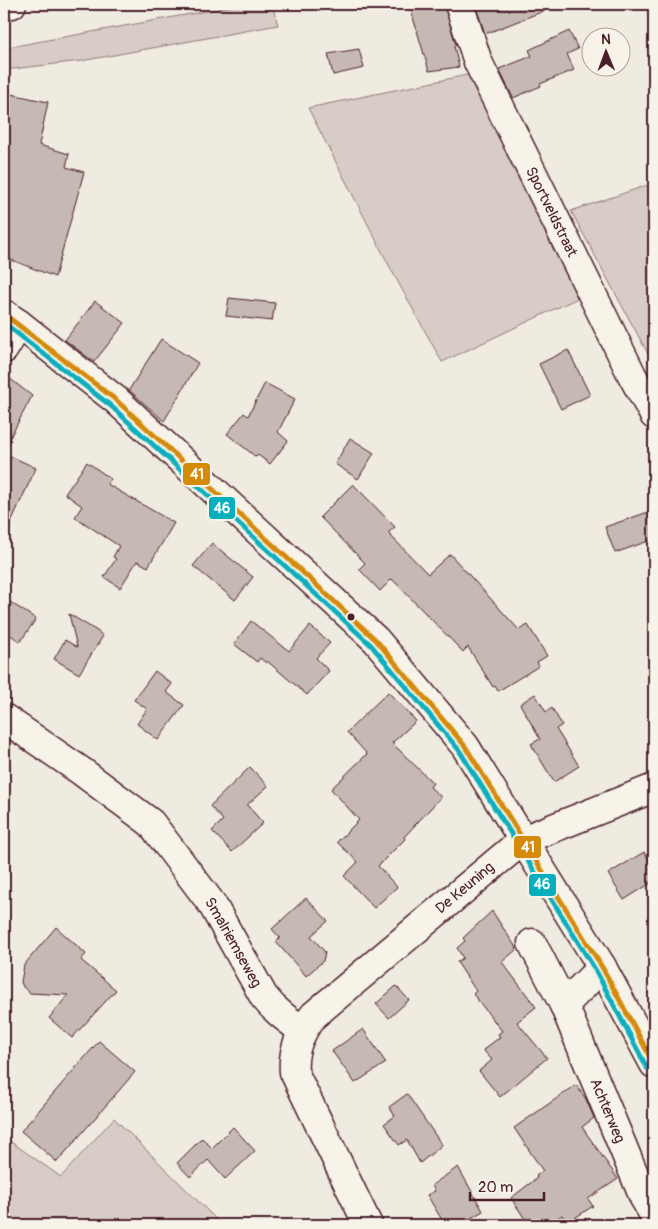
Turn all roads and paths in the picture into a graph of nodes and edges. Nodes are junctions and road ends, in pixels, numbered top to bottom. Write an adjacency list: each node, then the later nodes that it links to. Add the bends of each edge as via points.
1 (12, 4): 3 (street)
2 (459, 4): 6 (street, Sportveldstraat, via 478,62)
3 (4, 5)
4 (11, 319): 5 (street); 9 (street, via 116,400 376,640 465,746)
5 (4, 349)
6 (654, 415)
7 (4, 718): 13 (street, Smalriemseweg, via 151,823 212,904 264,996 278,1012)
8 (654, 788): 9 (street, De Keuning)
9 (523, 840): 11 (street); 13 (street, De Keuning, via 314,1016)
10 (532, 943): 12 (street, Achterweg)
11 (602, 967): 12 (street); 14 (street)
12 (564, 1005): 15 (street, Achterweg)
13 (303, 1031): 16 (street, via 293,1059 294,1072)
14 (654, 1064)
15 (654, 1215)
16 (368, 1225)

